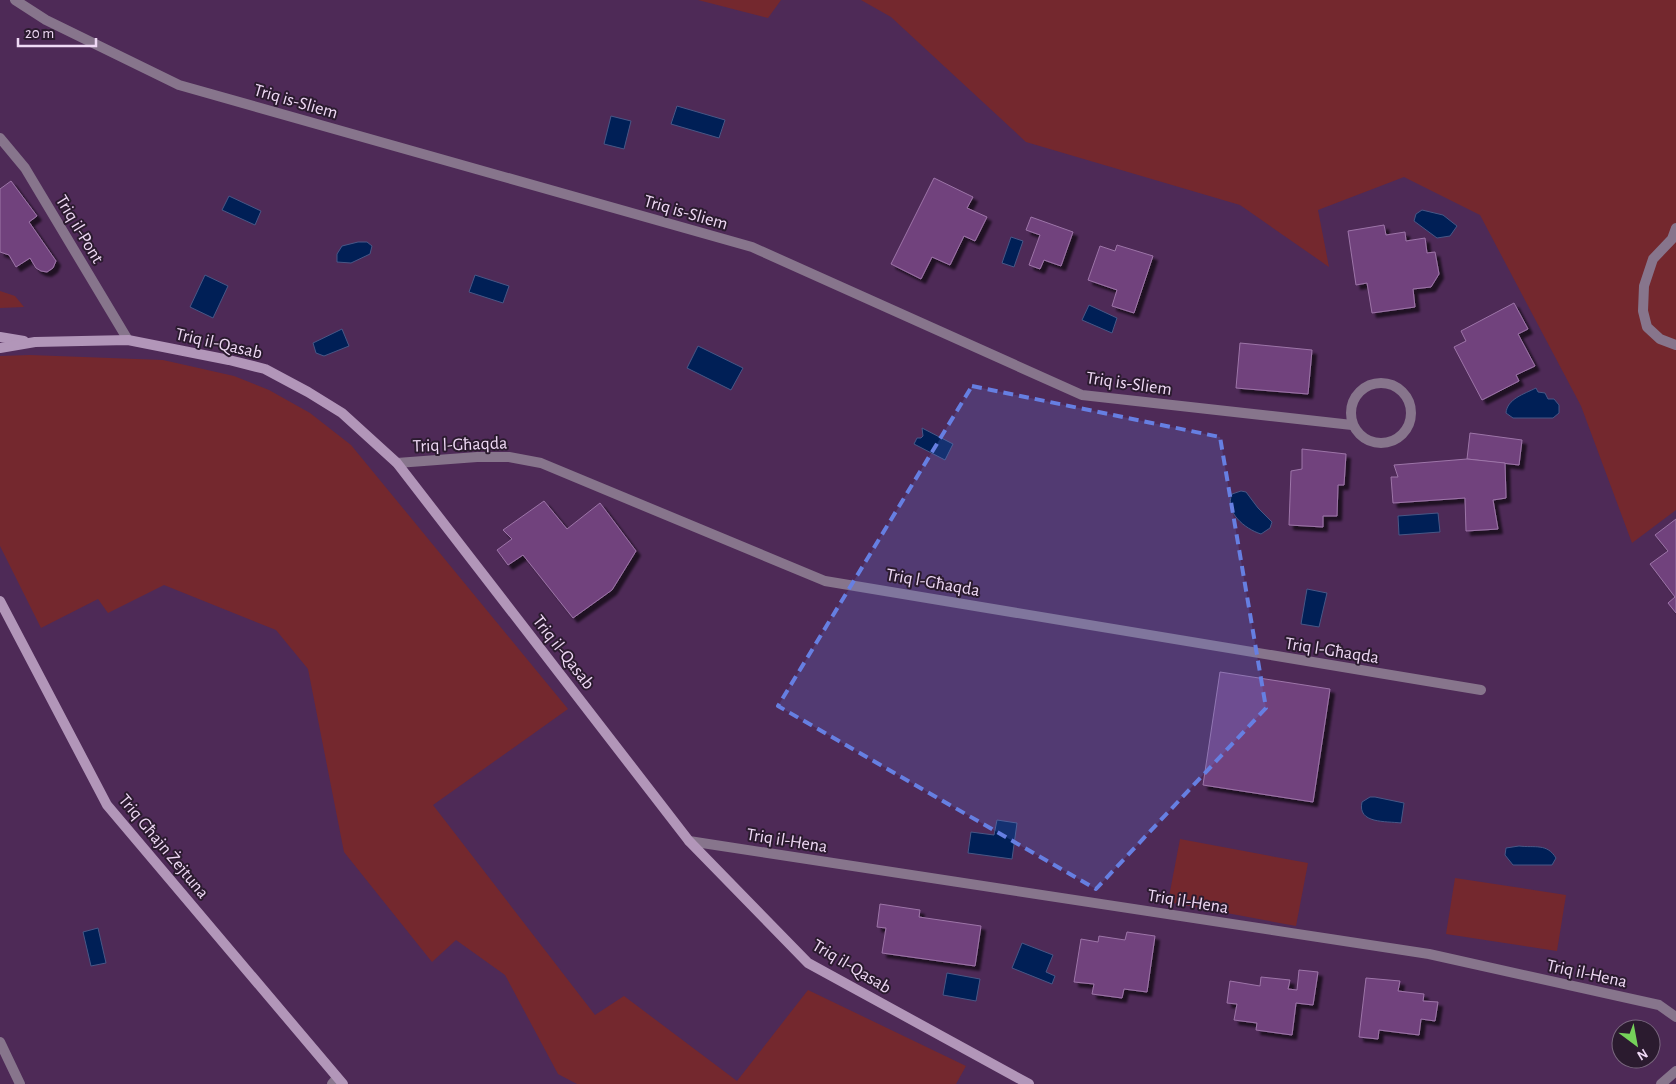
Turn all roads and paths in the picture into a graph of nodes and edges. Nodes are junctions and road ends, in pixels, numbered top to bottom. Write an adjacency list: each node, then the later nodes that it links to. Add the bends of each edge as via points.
1 (15, 0): 9 (street, Triq is-Sliem, via 46,20 179,85 752,247 1082,395)
2 (0, 138): 5 (street, Triq il-Pont, via 25,168)
3 (1676, 228): 7 (street, via 1672,239 1653,259 1644,286 1642,311 1647,327 1660,339)
4 (0, 338): 6 (street, Triq il-Qasab)
5 (128, 340): 6 (street, Triq il-Qasab); 10 (street, Triq il-Qasab, via 265,369 342,413)
6 (35, 342): 8 (street, Triq il-Qasab)
7 (1676, 345)
8 (0, 348)
9 (1352, 425): 9 (street, via 1352,404 1364,388 1384,382 1394,386 1408,400 1411,410 1406,430 1389,442 1367,440)
10 (398, 463): 12 (street, Triq l-Għaqda, via 477,457 541,463 825,581); 13 (street, Triq il-Qasab)
11 (0, 601): 17 (street, Triq Għajn Żejtuna, via 107,805)
12 (1480, 690)
13 (688, 841): 14 (street, Triq il-Hena, via 1429,954 1659,1005); 19 (street, Triq il-Qasab, via 808,963)
14 (1676, 1017)
15 (0, 1042): 18 (street)
16 (1676, 1071): 20 (street)
17 (337, 1082)
18 (20, 1084)
19 (1029, 1084)
20 (1661, 1084)

